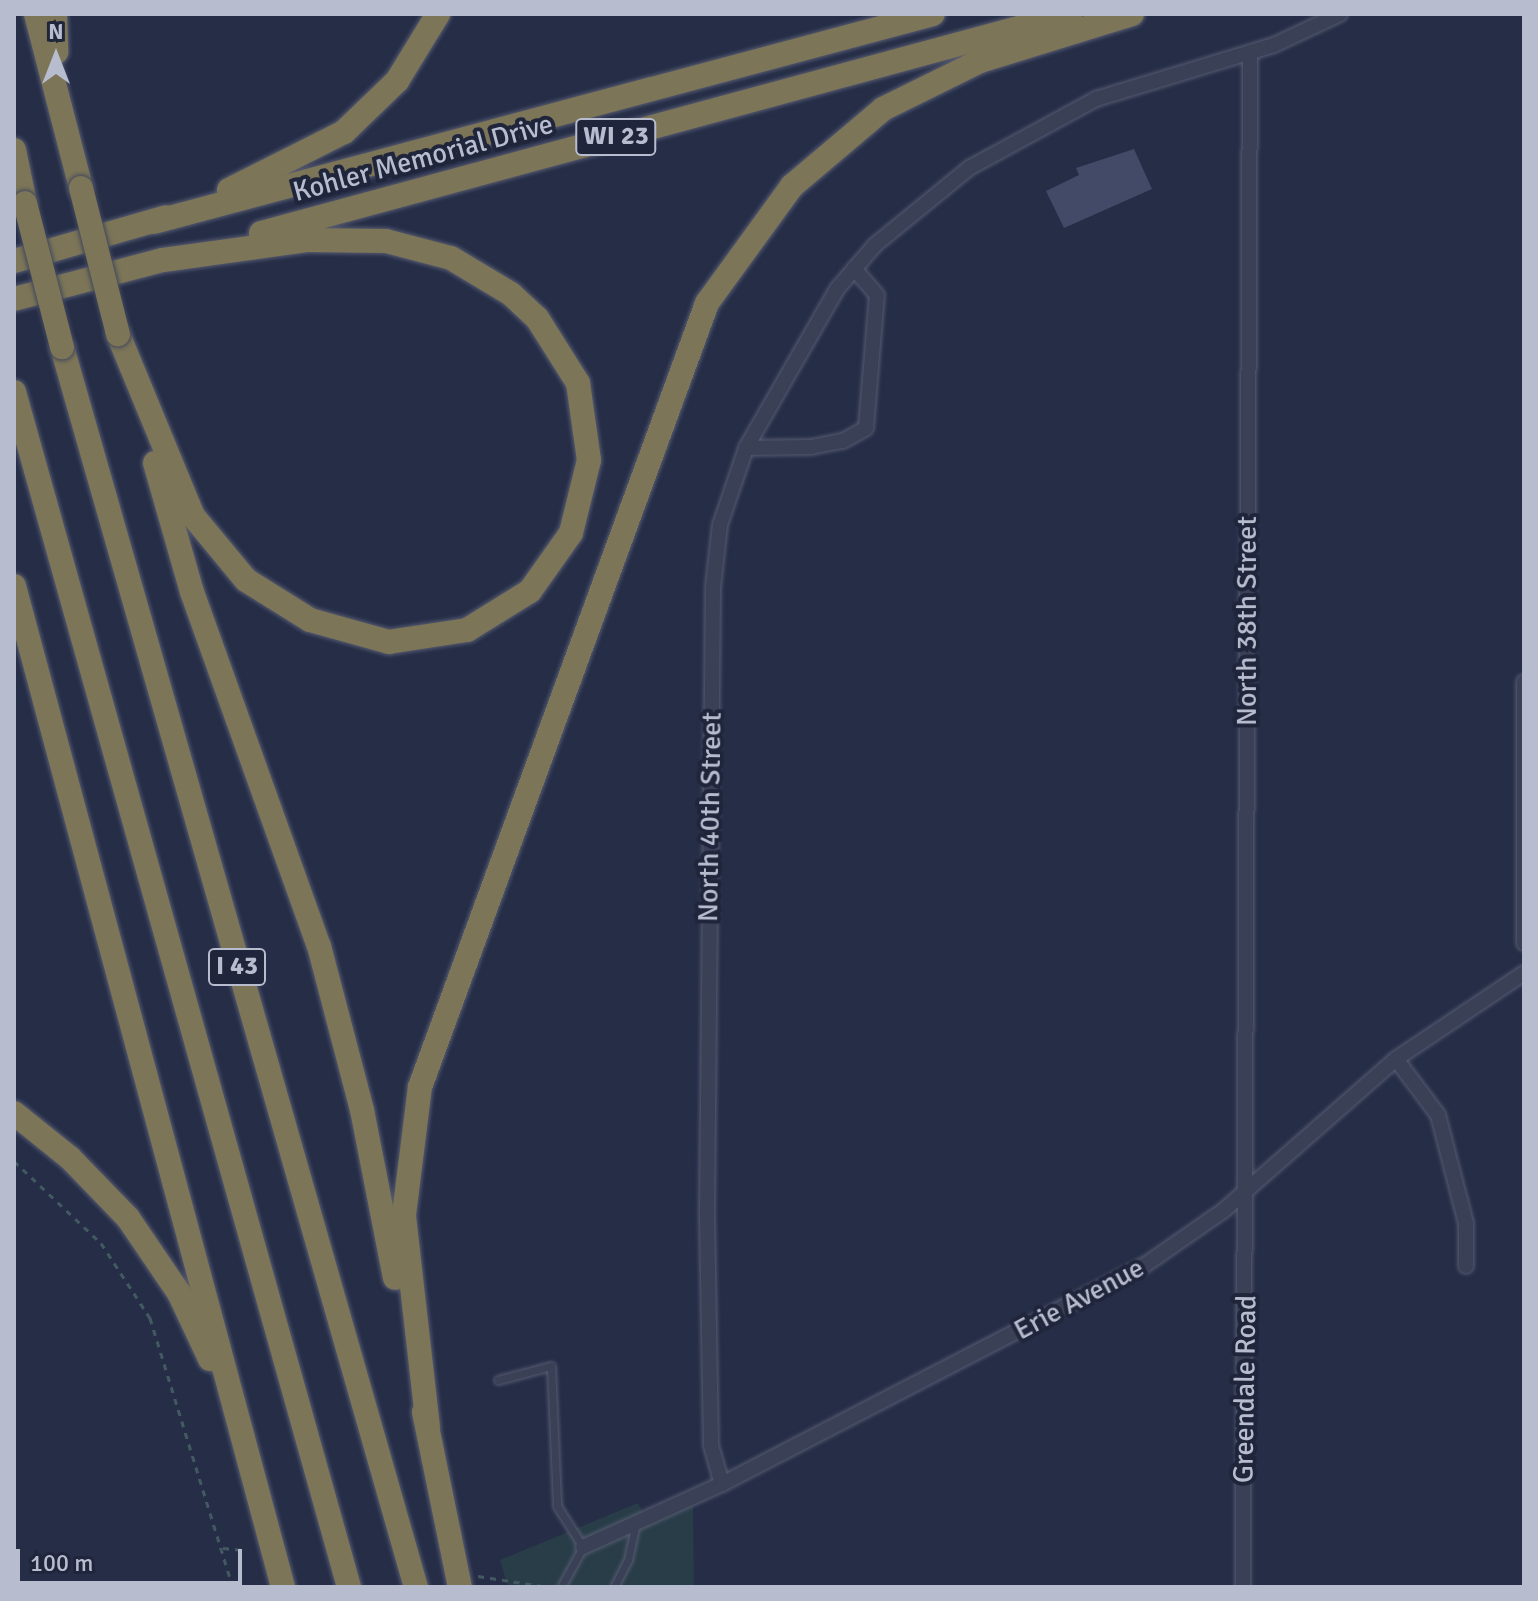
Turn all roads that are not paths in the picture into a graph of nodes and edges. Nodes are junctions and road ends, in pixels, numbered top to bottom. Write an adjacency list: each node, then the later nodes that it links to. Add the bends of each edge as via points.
1 (36, 14): 10 (highway)
2 (55, 14): 10 (highway)
3 (438, 14): 11 (highway, via 397,81 344,132 291,163)
4 (933, 14): 11 (highway, Kohler Memorial Drive / WI 23)
5 (1070, 14): 12 (highway, Kohler Memorial Drive / WI 23)
6 (1132, 14): 28 (highway, via 980,61 883,109 792,186 707,303 677,372 420,1087 404,1215)
7 (1340, 14): 8 (street, North 40th Street)
8 (1250, 52): 14 (street, North 40th Street, via 1144,81 1053,119 921,204); 25 (street, North 38th Street)
9 (14, 150): 36 (highway, I 43, bridge, via 62,347)
10 (81, 188): 16 (highway, bridge)
11 (154, 222): 13 (highway, WI 23)
12 (163, 260): 15 (highway, WI 23); 16 (highway, via 307,240 386,241 451,258 511,294 560,348 578,383 589,429 585,494 552,566 498,615 441,637 362,639 290,610 230,565 193,516)
13 (14, 261)
14 (854, 269): 18 (street, North 40th Street, via 808,332); 18 (street, via 877,295 866,428 843,441 811,447)
15 (14, 299)
16 (118, 334): 28 (highway, via 192,592 319,946 362,1110)
17 (14, 392): 35 (highway, I 43)
18 (746, 448): 30 (street, North 40th Street, via 717,537 713,587 707,1197 711,1445)
19 (14, 586): 29 (highway)
20 (1524, 682): 21 (street)
21 (1524, 943)
22 (1524, 973): 23 (street, Erie Avenue)
23 (1396, 1059): 25 (street, Erie Avenue); 26 (street, via 1438,1115 1466,1223)
24 (14, 1113): 29 (highway, via 99,1186 157,1258 200,1334)
25 (1247, 1191): 30 (street, Erie Avenue, via 1145,1265); 39 (street, Greendale Road)
26 (1466, 1266)
27 (498, 1380): 32 (lane, via 551,1366 556,1498 567,1529)
28 (428, 1427): 33 (highway)
29 (241, 1431): 34 (highway)
30 (722, 1484): 31 (street, Erie Avenue)
31 (636, 1523): 32 (street, Erie Avenue); 38 (lane, via 630,1556)
32 (583, 1547): 37 (lane)
33 (469, 1582)
34 (283, 1587)
35 (349, 1587)
36 (416, 1587)
37 (561, 1587)
38 (614, 1587)
39 (1243, 1587)

